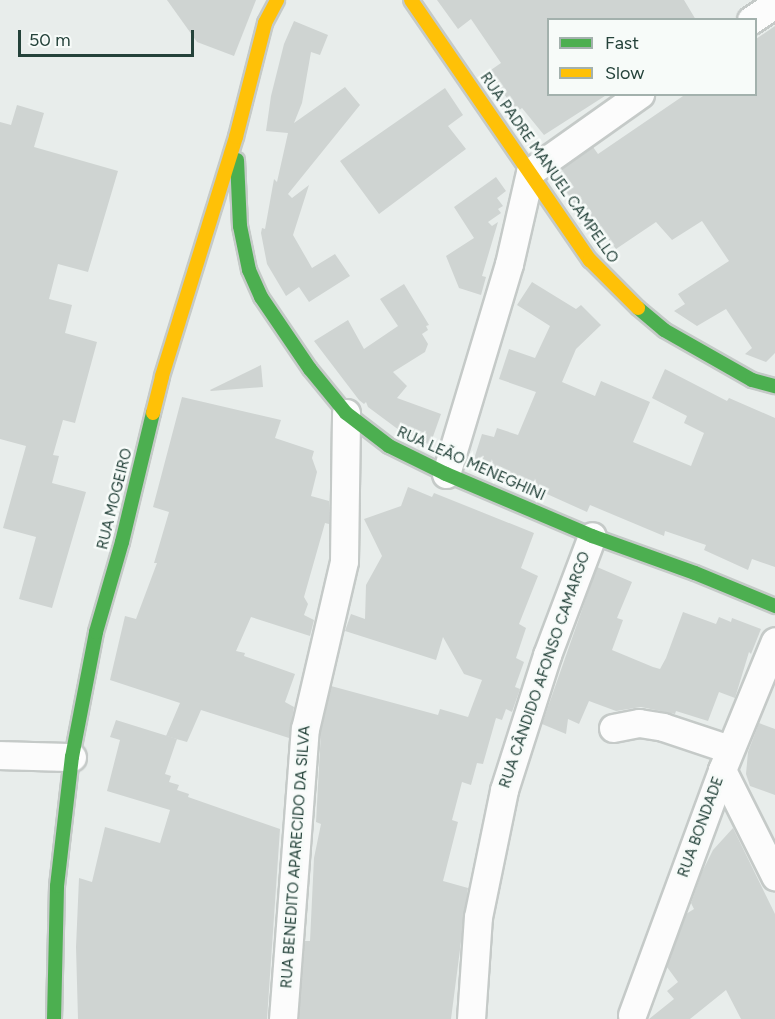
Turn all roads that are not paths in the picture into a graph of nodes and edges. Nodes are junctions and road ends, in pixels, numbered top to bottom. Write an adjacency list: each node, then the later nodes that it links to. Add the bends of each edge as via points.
1 (277, 0): 6 (street, RUA MOGEIRO, via 266,23)
2 (411, 0): 7 (street, RUA PADRE MANUEL CAMPELLO)
3 (775, 4): 4 (street)
4 (755, 18)
5 (637, 96): 7 (street)
6 (236, 137): 9 (street, RUA LEÃO MENEGHINI, via 240,226 249,270 288,339); 16 (street, RUA MOGEIRO, via 162,376 96,632)
7 (530, 172): 8 (street, RUA PADRE MANUEL CAMPELLO, via 590,260 624,296 664,330 752,380); 10 (street, via 509,264)
8 (775, 386)
9 (346, 412): 10 (street, RUA LEÃO MENEGHINI, via 389,446); 21 (street, RUA BENEDITO APARECIDO DA SILVA, via 344,561 305,729)
10 (446, 474): 11 (street, RUA LEÃO MENEGHINI)
11 (592, 536): 12 (street, RUA LEÃO MENEGHINI); 22 (street, RUA CÂNDIDO AFONSO CAMARGO, via 507,776 481,897)
12 (775, 606)
13 (775, 642): 17 (street, RUA BONDADE)
14 (613, 728): 17 (street, via 639,723 663,727)
15 (0, 755): 16 (street)
16 (72, 757): 20 (street, RUA MOGEIRO, via 57,886)
17 (725, 760): 18 (street); 19 (street, RUA BONDADE)
18 (775, 876)
19 (632, 1015)
20 (54, 1019)
21 (284, 1019)
22 (471, 1019)

